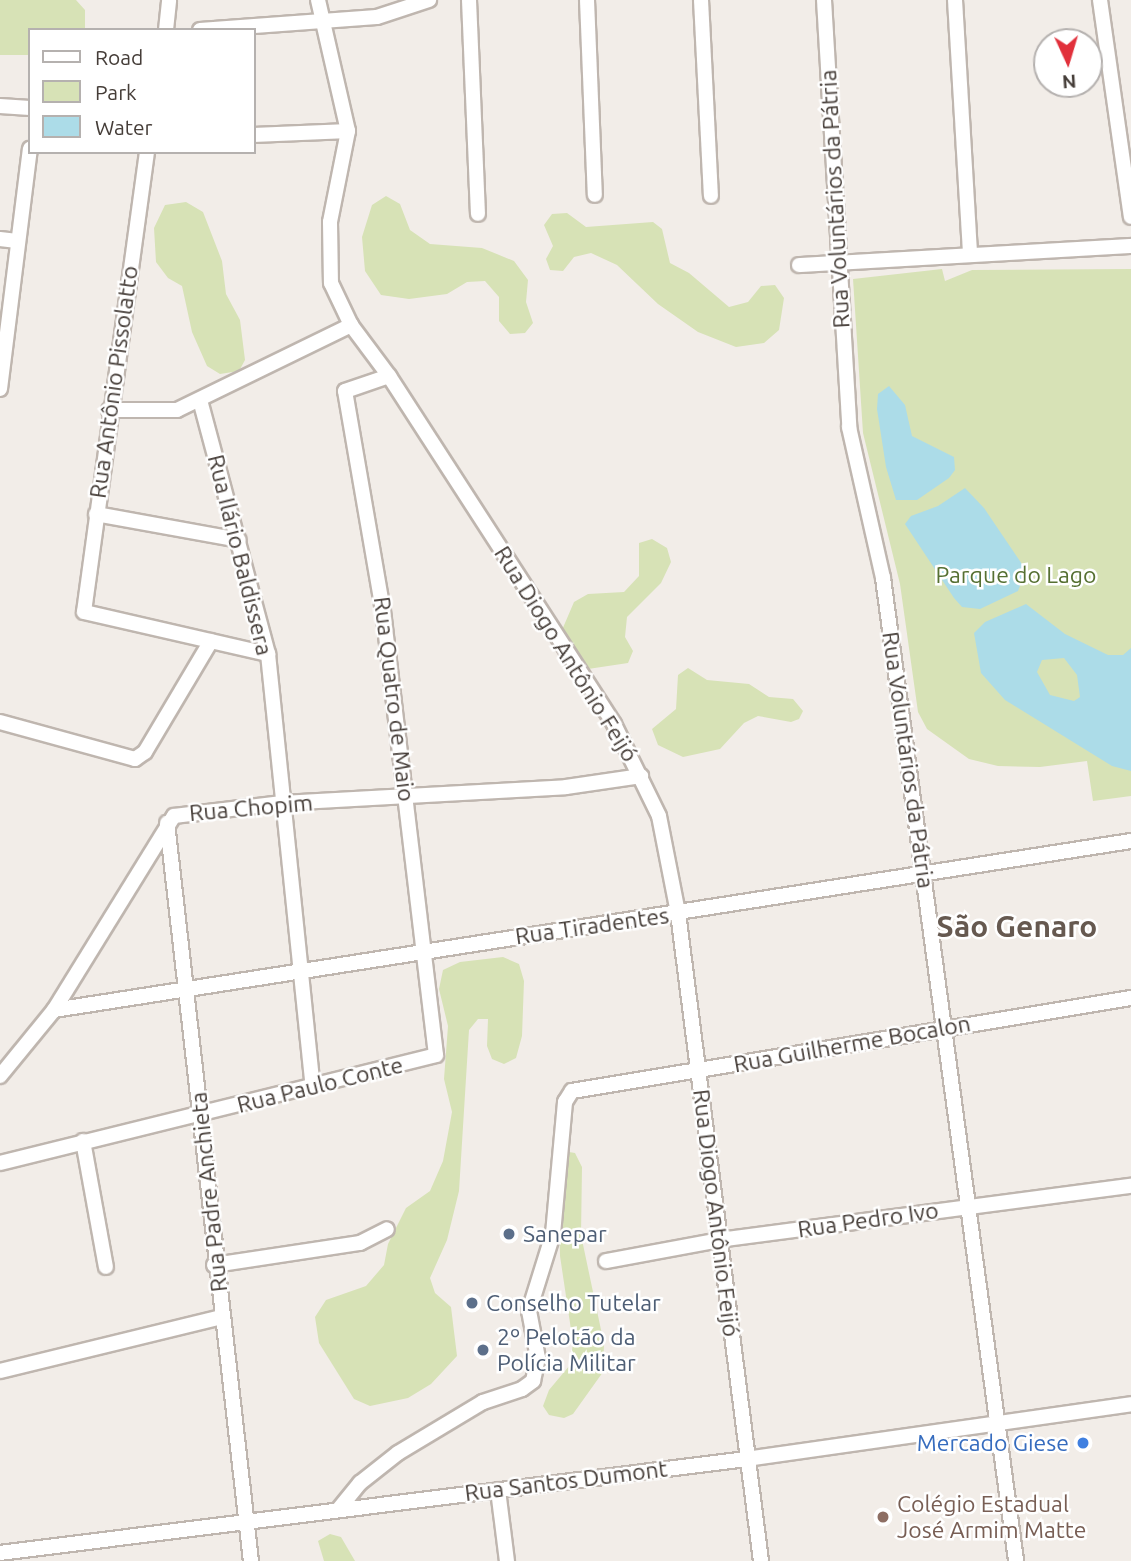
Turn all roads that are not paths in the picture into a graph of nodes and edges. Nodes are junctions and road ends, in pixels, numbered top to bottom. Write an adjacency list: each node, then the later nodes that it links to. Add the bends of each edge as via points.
1 (169, 0): 11 (street)
2 (318, 0): 10 (street, Rua Diogo Antônio Feijó)
3 (429, 0): 10 (street, via 377,17)
4 (469, 0): 21 (street)
5 (587, 0): 19 (street)
6 (701, 0): 20 (street)
7 (824, 0): 27 (street, Rua Voluntários da Pátria)
8 (955, 0): 26 (street)
9 (1100, 0): 22 (street)
10 (321, 23): 12 (street); 15 (street, Rua Diogo Antônio Feijó)
11 (166, 28)
12 (235, 28)
13 (0, 106): 14 (street)
14 (28, 108)
15 (348, 131): 16 (street); 29 (street, Rua Diogo Antônio Feijó, via 327,252 331,284)
16 (256, 135)
17 (29, 154): 24 (street)
18 (147, 154): 33 (street, Rua Antônio Pissolatto)
19 (595, 195)
20 (711, 196)
21 (478, 214)
22 (1131, 217)
23 (0, 239): 24 (street)
24 (17, 241): 31 (street)
25 (1131, 246): 26 (street)
26 (970, 254): 27 (street)
27 (839, 263): 28 (street); 44 (street, Rua Voluntários da Pátria, via 849,427 883,578)
28 (799, 265)
29 (351, 325): 30 (street, Rua Diogo Antônio Feijó); 32 (street)
30 (389, 376): 39 (street, Rua Diogo Antônio Feijó, via 614,724); 40 (street, Rua Quatro de Maio, via 345,391 382,605)
31 (0, 389)
32 (200, 401): 33 (street, via 149,413); 35 (street, Rua Ilário Baldissera)
33 (109, 410): 34 (street, Rua Antônio Pissolatto)
34 (96, 514): 35 (street); 36 (street, Rua Antônio Pissolatto, via 84,612)
35 (239, 540): 37 (street, Rua Ilário Baldissera)
36 (211, 641): 37 (street); 38 (street, via 145,752 135,759)
37 (268, 654): 41 (street, Rua Ilário Baldissera)
38 (0, 722)
39 (641, 776): 40 (street, Rua Chopim); 45 (street, Rua Diogo Antônio Feijó, via 659,816)
40 (406, 799): 41 (street, Rua Chopim); 46 (street, Rua Quatro de Maio)
41 (282, 803): 42 (street, Rua Chopim, via 174,816); 47 (street, Rua Ilário Baldissera)
42 (167, 823): 48 (street, Rua Padre Anchieta); 50 (street, Rua Chopim)
43 (1131, 841): 44 (street, Rua Tiradentes)
44 (925, 875): 45 (street, Rua Tiradentes); 51 (street, Rua Voluntários da Pátria)
45 (678, 913): 46 (street, Rua Tiradentes); 53 (street, Rua Diogo Antônio Feijó)
46 (426, 950): 47 (street, Rua Tiradentes); 52 (street, Rua Quatro de Maio)
47 (300, 971): 48 (street, Rua Tiradentes); 55 (street, Rua Ilário Baldissera)
48 (186, 988): 50 (street, Rua Tiradentes); 56 (street, Rua Padre Anchieta)
49 (1131, 998): 51 (street, Rua Guilherme Bocalon)
50 (54, 1010): 54 (street, Rua Chopim)
51 (946, 1027): 53 (street, Rua Guilherme Bocalon); 60 (street, Rua Voluntários da Pátria)
52 (436, 1055): 55 (street, Rua Paulo Conte)
53 (698, 1070): 62 (street, Rua Diogo Antônio Feijó); 72 (street, Rua Guilherme Bocalon, via 572,1091 565,1102 553,1234 529,1311 538,1358 533,1381 474,1406 398,1453 360,1483)
54 (0, 1076)
55 (313, 1086): 56 (street, Rua Paulo Conte)
56 (203, 1114): 57 (street, Rua Paulo Conte); 64 (street, Rua Padre Anchieta)
57 (83, 1141): 58 (street, Rua Paulo Conte); 65 (street)
58 (0, 1163)
59 (1131, 1186): 60 (street, Rua Pedro Ivo)
60 (970, 1206): 62 (street, Rua Pedro Ivo); 69 (street, Rua Voluntários da Pátria)
61 (387, 1229): 64 (street, via 360,1243)
62 (719, 1240): 63 (street, Rua Pedro Ivo); 70 (street, Rua Diogo Antônio Feijó)
63 (606, 1261)
64 (214, 1265): 66 (street, Rua Padre Anchieta)
65 (106, 1267)
66 (222, 1317): 67 (street); 73 (street, Rua Padre Anchieta)
67 (0, 1371)
68 (1131, 1404): 69 (street, Rua Santos Dumont)
69 (995, 1421): 70 (street, Rua Santos Dumont); 78 (street, Rua Voluntários da Pátria)
70 (747, 1459): 71 (street, Rua Santos Dumont); 77 (street, Rua Diogo Antônio Feijó)
71 (498, 1490): 72 (street, Rua Santos Dumont); 76 (street)
72 (338, 1510): 73 (street, Rua Santos Dumont)
73 (246, 1522): 74 (street, Rua Santos Dumont); 75 (street, Rua Padre Anchieta)
74 (0, 1553)
75 (251, 1561)
76 (507, 1561)
77 (761, 1561)
78 (1016, 1561)

